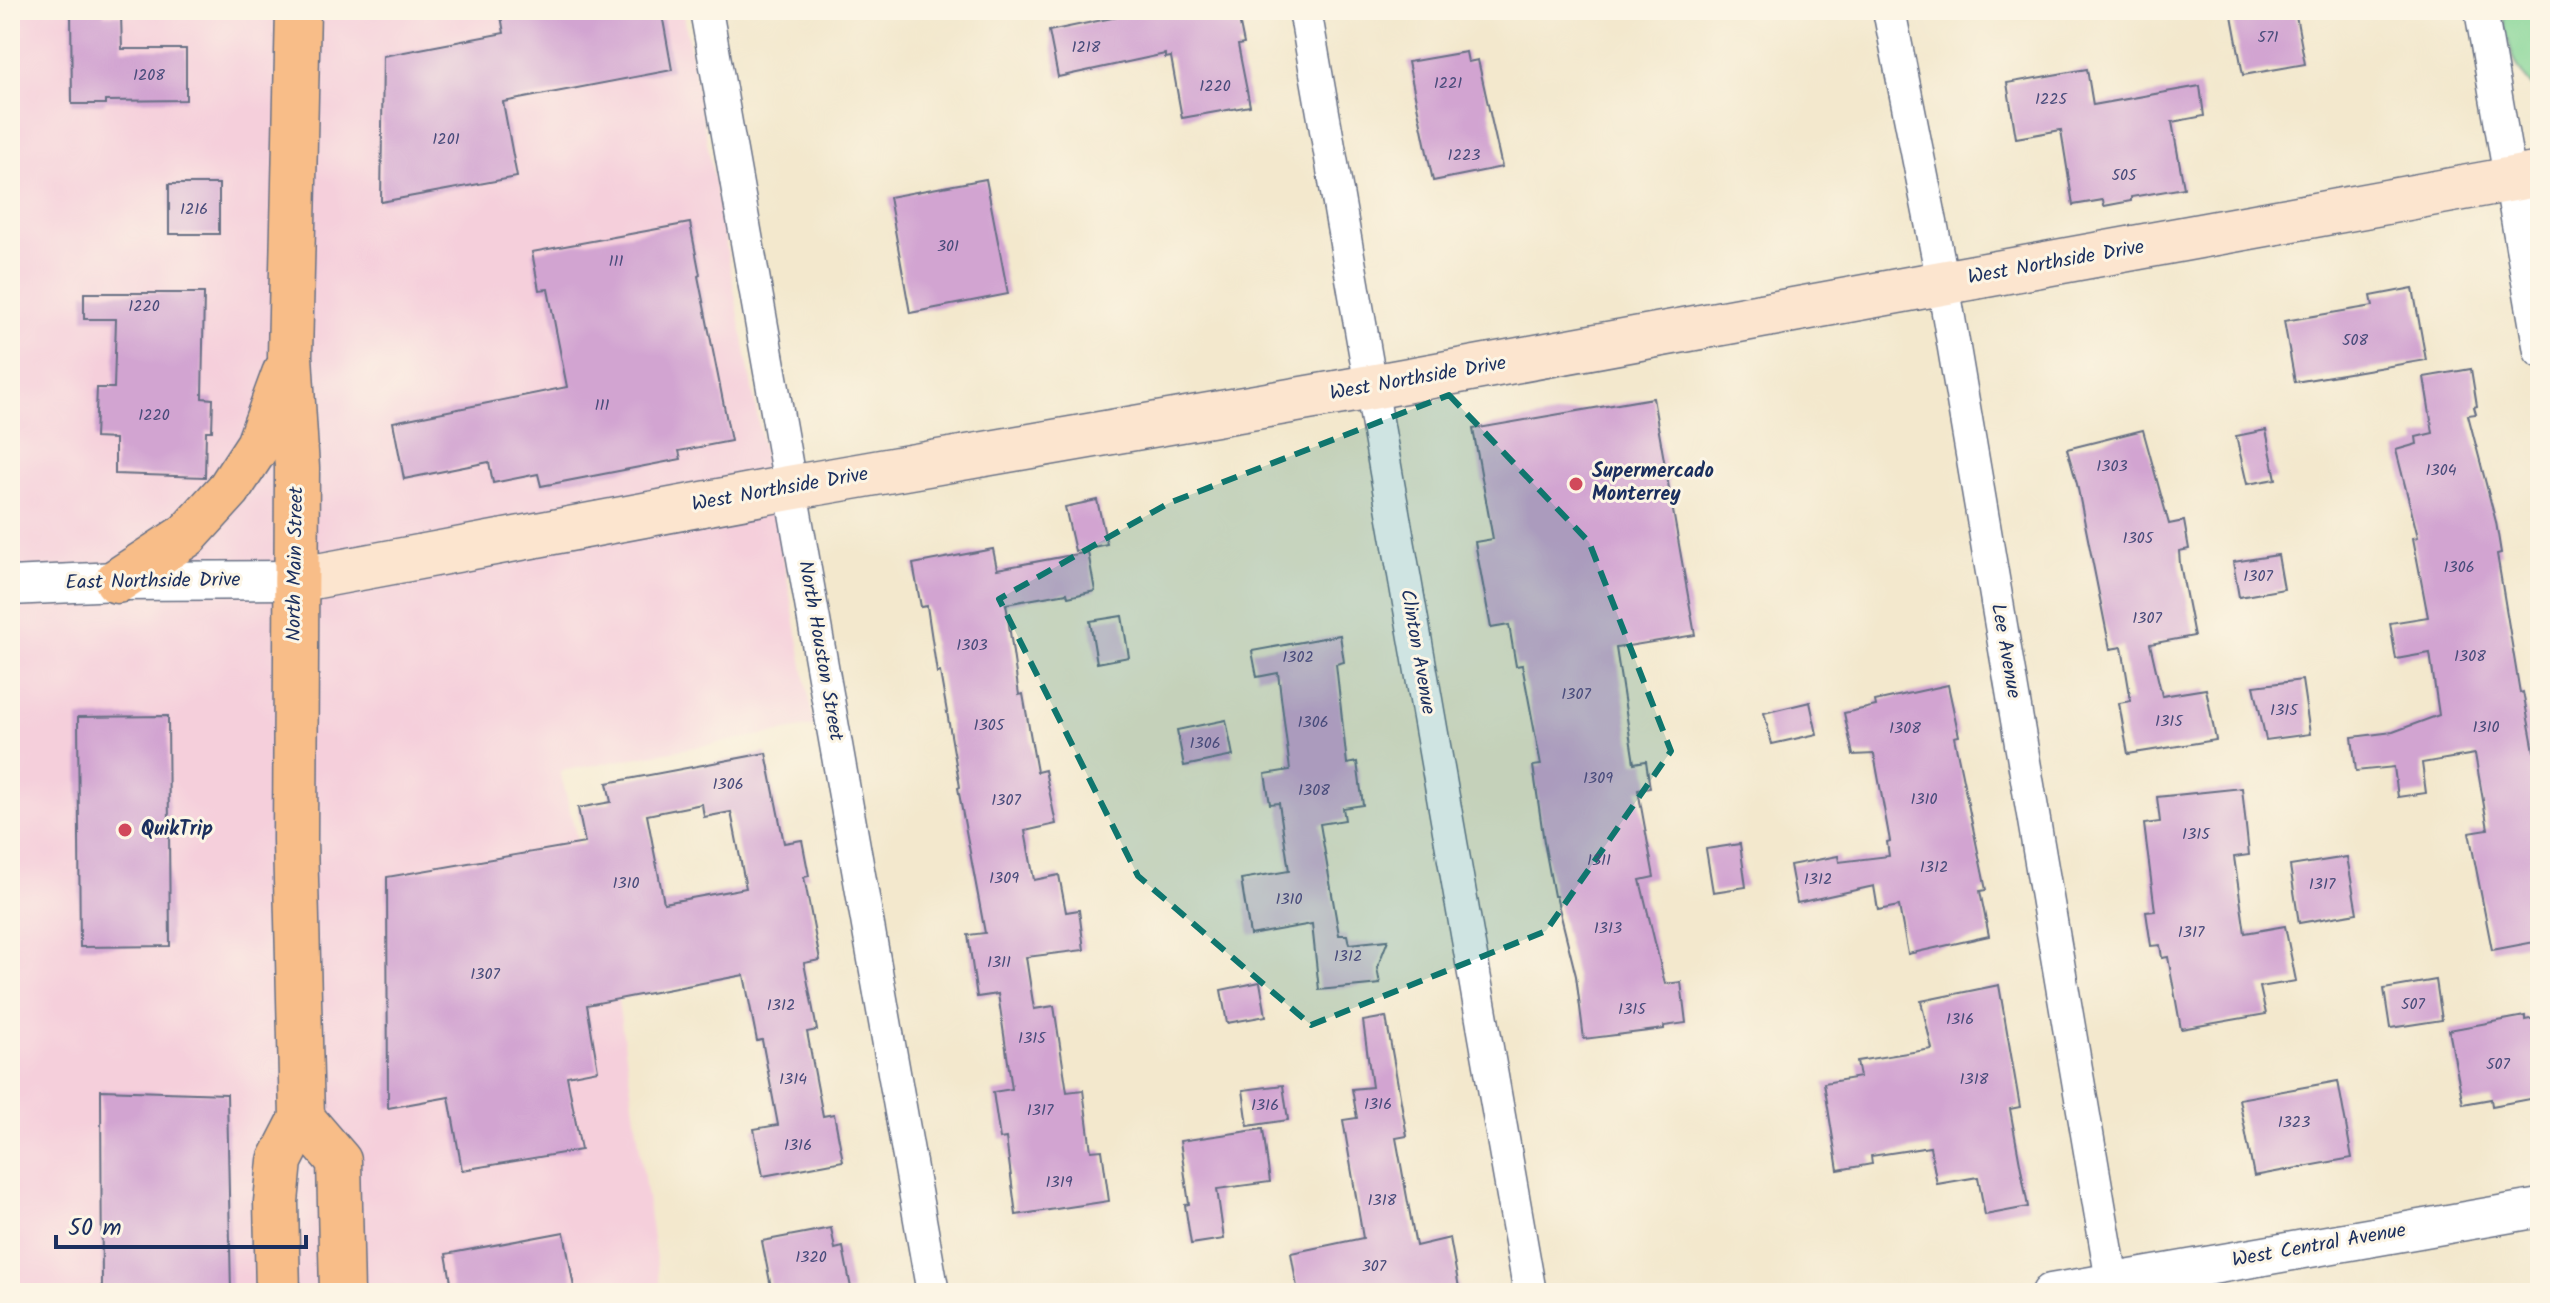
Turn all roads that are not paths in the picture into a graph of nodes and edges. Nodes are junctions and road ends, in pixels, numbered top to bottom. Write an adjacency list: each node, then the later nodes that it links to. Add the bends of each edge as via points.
1 (298, 10): 9 (main road, North Main Street)
2 (706, 10): 11 (street, North Houston Street)
3 (1305, 10): 10 (street, Clinton Avenue)
4 (1889, 10): 7 (street, Lee Avenue)
5 (2481, 10): 6 (street)
6 (2525, 177): 7 (main road, West Northside Drive); 8 (street)
7 (1943, 283): 10 (main road, West Northside Drive); 17 (street, Lee Avenue)
8 (2540, 351)
9 (290, 356): 12 (main road, North Main Street); 13 (main road, via 258,445 229,489 187,535)
10 (1371, 387): 11 (main road, West Northside Drive); 21 (street, Clinton Avenue)
11 (789, 488): 12 (main road, West Northside Drive); 20 (street, North Houston Street)
12 (296, 580): 13 (street, East Northside Drive); 15 (main road, North Main Street)
13 (117, 581): 14 (street, East Northside Drive)
14 (10, 586)
15 (302, 1118): 18 (main road, North Main Street, via 280,1161); 19 (main road, via 339,1161)
16 (2540, 1208): 17 (street, West Central Avenue)
17 (2113, 1288): 22 (street, West Central Avenue)
18 (278, 1293)
19 (342, 1293)
20 (933, 1293)
21 (1530, 1293)
22 (2051, 1293)

